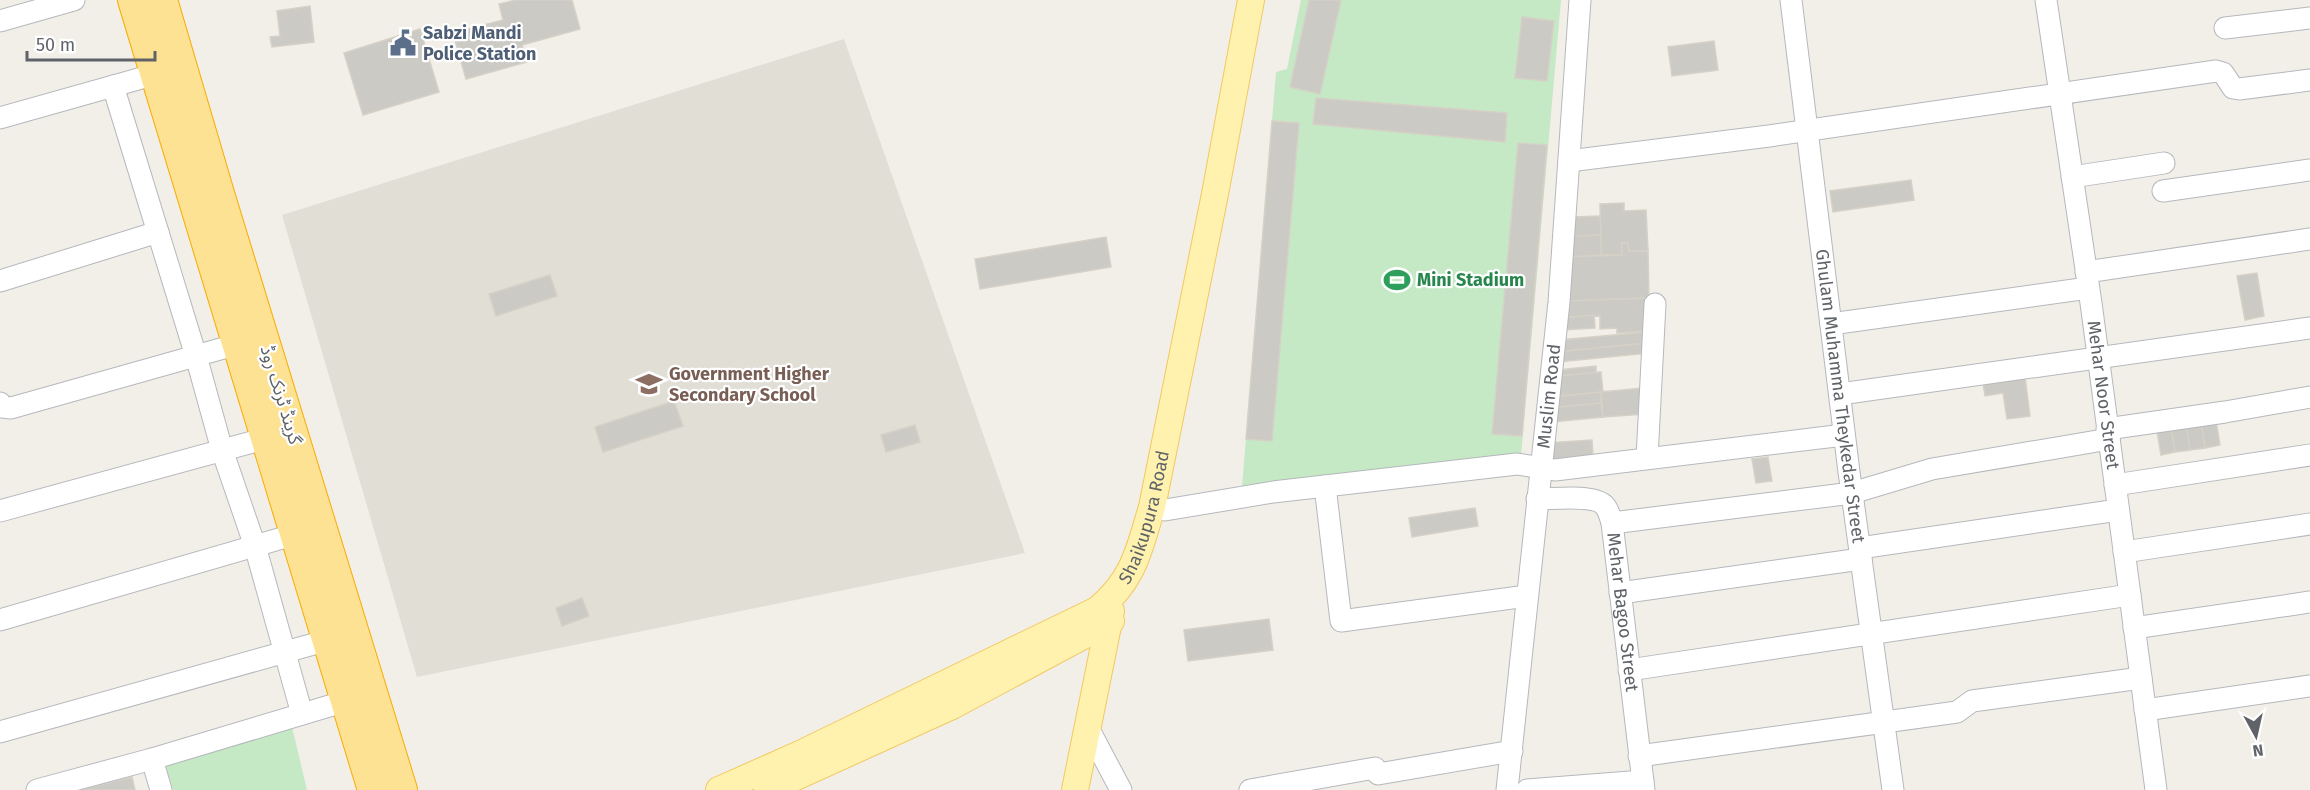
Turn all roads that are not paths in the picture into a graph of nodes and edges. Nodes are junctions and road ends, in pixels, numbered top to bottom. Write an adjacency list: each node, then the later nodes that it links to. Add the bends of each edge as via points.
1 (74, 0): 10 (street)
2 (133, 0): 12 (highway, گرینڈ ٹرنک روڈ)
3 (162, 0): 75 (highway, گرینڈ ٹرنک روڈ)
4 (1251, 0): 58 (main road, Shaikupura Road, via 1152,507 1128,578)
5 (1265, 0): 47 (main road, Shaikupura Road)
6 (1580, 0): 18 (street, Muslim Road)
7 (1791, 0): 17 (street, Ghulam Muhamma Theykedar Street)
8 (2046, 0): 15 (street, Mehar Noor Street)
9 (2310, 18): 11 (street)
10 (0, 21)
11 (2225, 28)
12 (156, 74): 14 (street); 30 (highway, گرینڈ ٹرنک روڈ)
13 (2310, 80): 15 (street, via 2239,89 2216,71)
14 (113, 86): 16 (street); 23 (street)
15 (2060, 95): 17 (street); 21 (street, Mehar Noor Street)
16 (0, 118)
17 (1808, 130): 18 (street); 28 (street, Ghulam Muhamma Theykedar Street)
18 (1569, 161): 42 (street, Muslim Road)
19 (2164, 163): 21 (street)
20 (2310, 170): 22 (street)
21 (2072, 177): 25 (street, Mehar Noor Street)
22 (2163, 191)
23 (158, 232): 26 (street); 31 (street)
24 (2310, 239): 25 (street)
25 (2087, 280): 28 (street); 32 (street, Mehar Noor Street)
26 (0, 281)
27 (1655, 304): 41 (street)
28 (1831, 324): 33 (street, Ghulam Muhamma Theykedar Street)
29 (2310, 328): 32 (street)
30 (238, 344): 31 (street); 38 (highway, گرینڈ ٹرنک روڈ)
31 (196, 356): 35 (street, via 11,408); 39 (street)
32 (2098, 358): 33 (street); 36 (street, Mehar Noor Street)
33 (1839, 394): 37 (street, Ghulam Muhamma Theykedar Street)
34 (2310, 397): 36 (street)
35 (0, 403)
36 (2108, 434): 43 (street, Mehar Noor Street); 45 (street, via 1932,469)
37 (1844, 435): 41 (street); 45 (street, Ghulam Muhamma Theykedar Street)
38 (267, 438): 39 (street); 52 (highway, گرینڈ ٹرنک روڈ)
39 (222, 450): 49 (street); 53 (street)
40 (2310, 455): 43 (street)
41 (1647, 458): 42 (street)
42 (1542, 470): 44 (street, via 1517,464); 46 (street, Muslim Road)
43 (2115, 485): 48 (street, Mehar Noor Street)
44 (1325, 486): 47 (street); 59 (street, via 1341,621)
45 (1852, 493): 50 (street); 55 (street, Ghulam Muhamma Theykedar Street)
46 (1537, 499): 50 (street, Mehar Bagoo Street, via 1597,500 1608,510); 59 (street, Muslim Road)
47 (1165, 510): 62 (main road, Shaikupura Road, via 1141,584 1125,608)
48 (2118, 510): 54 (street, Mehar Noor Street); 55 (street)
49 (0, 511)
50 (1612, 523): 56 (street, Mehar Bagoo Street)
51 (2310, 524): 54 (street)
52 (296, 534): 53 (street); 65 (highway, گرینڈ ٹرنک روڈ)
53 (255, 546): 61 (street); 66 (street)
54 (2124, 552): 57 (street, Mehar Noor Street)
55 (1860, 553): 56 (street); 64 (street, Ghulam Muhamma Theykedar Street)
56 (1620, 593): 67 (street, Mehar Bagoo Street)
57 (2130, 595): 63 (street, Mehar Noor Street); 64 (street)
58 (1115, 596): 62 (main road); 86 (main road, Shaikupura Road, via 1087,615)
59 (1527, 596): 77 (street, Muslim Road)
60 (2310, 602): 63 (street)
61 (0, 620)
62 (1109, 622): 74 (main road); 87 (main road, Shaikupura Road, via 952,706)
63 (2134, 628): 68 (street, Mehar Noor Street)
64 (1872, 633): 67 (street); 73 (street, Ghulam Muhamma Theykedar Street)
65 (328, 640): 66 (street); 71 (highway, گرینڈ ٹرنک روڈ)
66 (284, 652): 72 (street); 76 (street)
67 (1629, 670): 78 (street, Mehar Bagoo Street)
68 (2141, 678): 70 (street, Mehar Noor Street); 73 (street, via 1972,701 1957,712)
69 (2310, 686): 70 (street)
70 (2145, 710): 94 (street, Mehar Noor Street)
71 (349, 713): 72 (street); 75 (highway); 83 (highway, گرینڈ ٹرنک روڈ)
72 (302, 714): 79 (street)
73 (1884, 722): 78 (street); 93 (street, Ghulam Muhamma Theykedar Street)
74 (1087, 726): 88 (main road); 89 (street)
75 (385, 730): 84 (highway, گرینڈ ٹرنک روڈ); 85 (highway)
76 (0, 732)
77 (1512, 751): 90 (street, via 1378,774 1375,768); 91 (street, Muslim Road)
78 (1640, 756): 80 (street, Mehar Bagoo Street)
79 (152, 759): 81 (street); 82 (street)
80 (1643, 785): 92 (street)
81 (37, 790)
82 (161, 790)
83 (373, 790)
84 (402, 790)
85 (420, 790)
86 (719, 790)
87 (767, 790)
88 (1075, 790)
89 (1121, 790)
90 (1250, 790)
91 (1507, 790)
92 (1527, 790)
93 (1893, 790)
94 (2156, 790)

